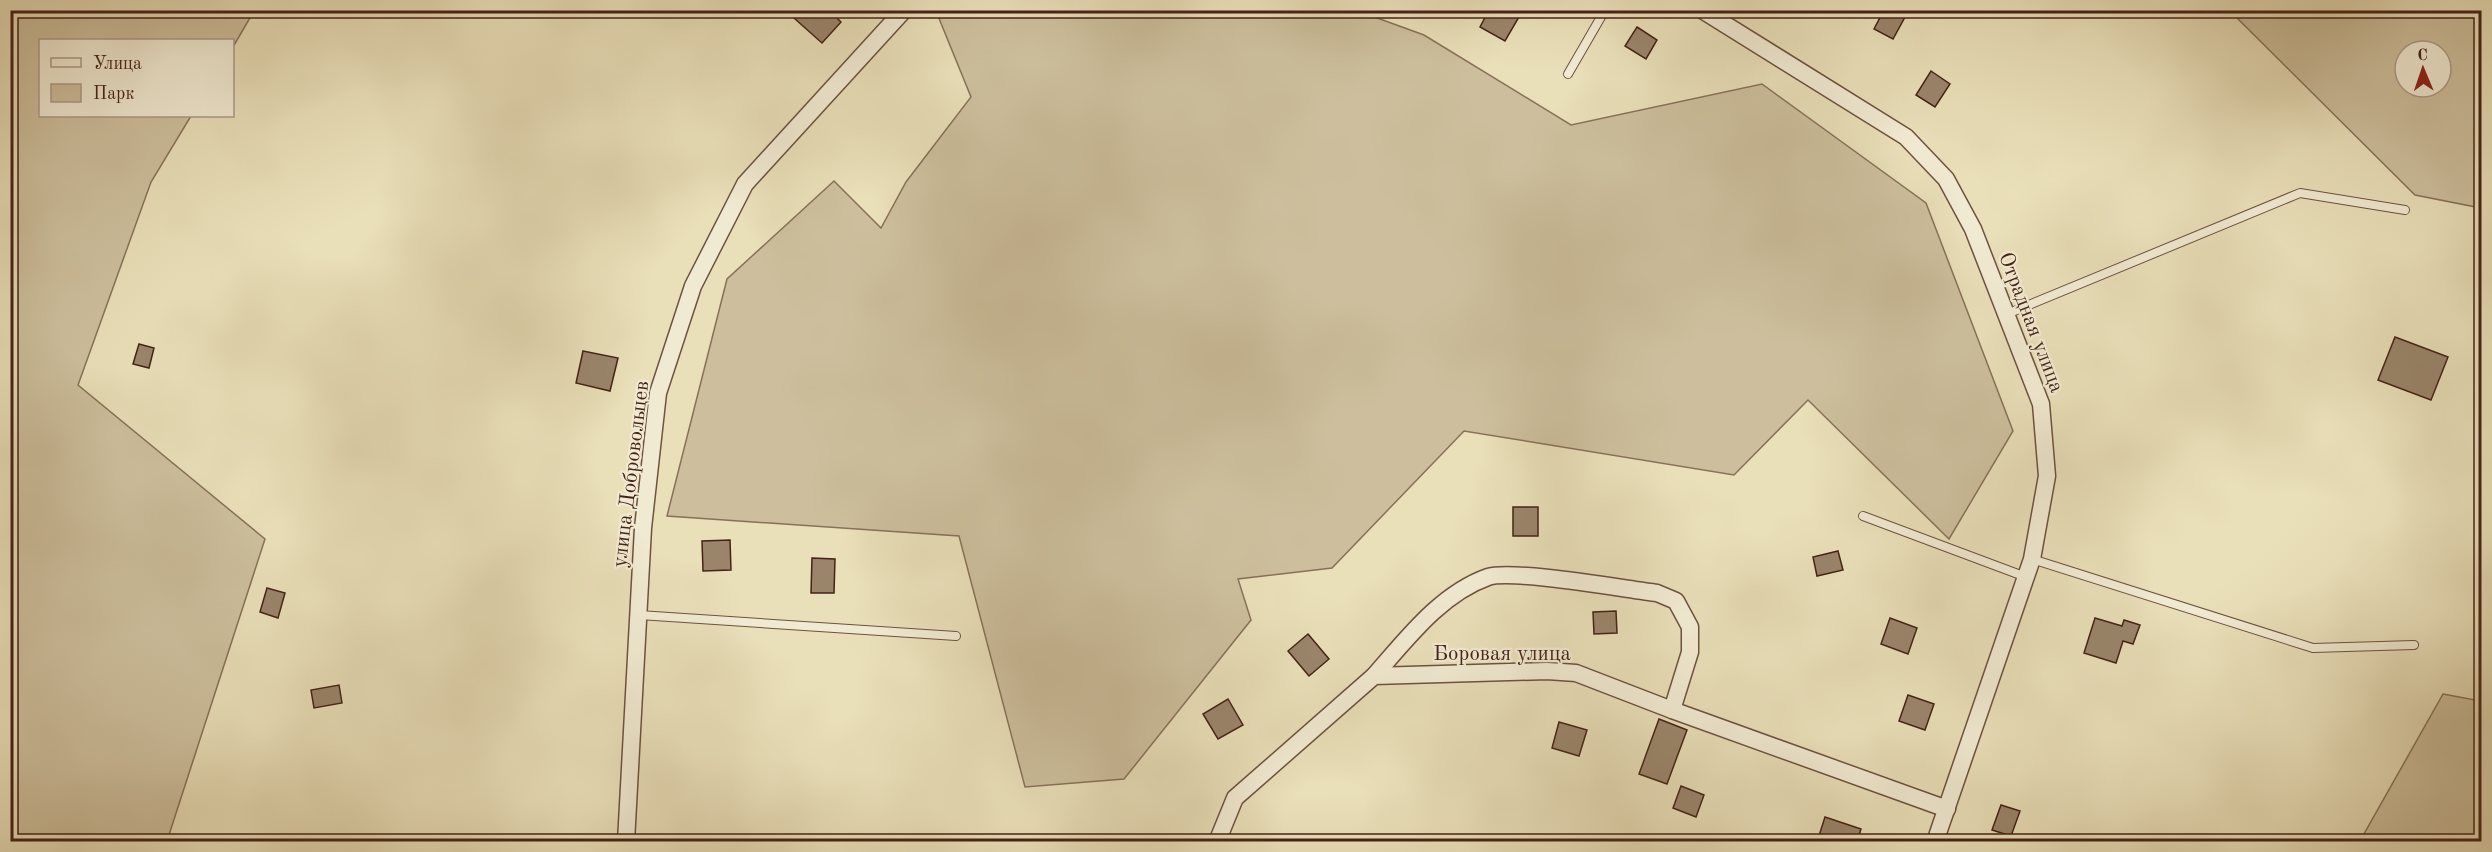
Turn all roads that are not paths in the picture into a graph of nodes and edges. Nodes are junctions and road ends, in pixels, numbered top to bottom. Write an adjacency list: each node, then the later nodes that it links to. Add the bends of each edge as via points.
1 (904, 10): 10 (street, улица Добровольцев, via 745,184 693,286 657,393 643,528)
2 (1605, 10): 4 (lane)
3 (1702, 10): 6 (street, Отрадная улица, via 1906,136 1946,179 1973,229)
4 (1568, 74)
5 (2405, 210): 6 (lane, via 2300,193)
6 (2007, 314): 8 (street, Отрадная улица, via 2041,404 2048,476)
7 (1863, 516): 9 (lane)
8 (2032, 559): 9 (street, Отрадная улица); 12 (lane, via 2313,648)
9 (2026, 577): 15 (street, Отрадная улица)
10 (639, 615): 11 (lane); 16 (street, улица Добровольцев)
11 (956, 636)
12 (2414, 645)
13 (1374, 676): 14 (street, Боровая улица, via 1575,673); 14 (street, via 1422,621 1468,587 1490,576 1518,576 1657,593 1676,601 1690,627 1690,652); 17 (street, via 1235,798)
14 (1672, 711): 15 (street, Боровая улица)
15 (1947, 809): 18 (street, Отрадная улица)
16 (626, 842)
17 (1217, 842)
18 (1935, 842)

